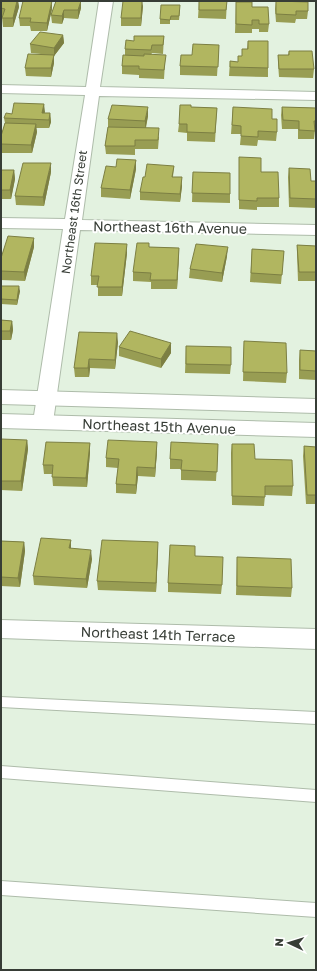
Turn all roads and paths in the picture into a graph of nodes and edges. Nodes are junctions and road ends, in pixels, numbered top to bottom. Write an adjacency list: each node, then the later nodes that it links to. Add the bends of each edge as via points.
1 (106, 1): 3 (street, Northeast 16th Street)
2 (1, 89): 3 (street)
3 (93, 90): 4 (street); 6 (street, Northeast 16th Street)
4 (316, 96)
5 (1, 223): 6 (street, Northeast 16th Avenue)
6 (72, 225): 7 (street, Northeast 16th Avenue); 9 (street, Northeast 16th Street)
7 (316, 230)
8 (1, 397): 9 (street, Northeast 15th Avenue)
9 (47, 399): 10 (street, Northeast 15th Avenue); 12 (street, Northeast 16th Street)
10 (316, 406)
11 (1, 421): 12 (street, Northeast 15th Avenue)
12 (43, 422): 13 (street, Northeast 15th Avenue)
13 (316, 430)
14 (1, 630): 15 (street, Northeast 14th Terrace)
15 (316, 639)
16 (1, 702): 17 (lane)
17 (316, 718)
18 (1, 772): 19 (lane)
19 (316, 796)
20 (1, 888): 21 (lane)
21 (316, 910)

